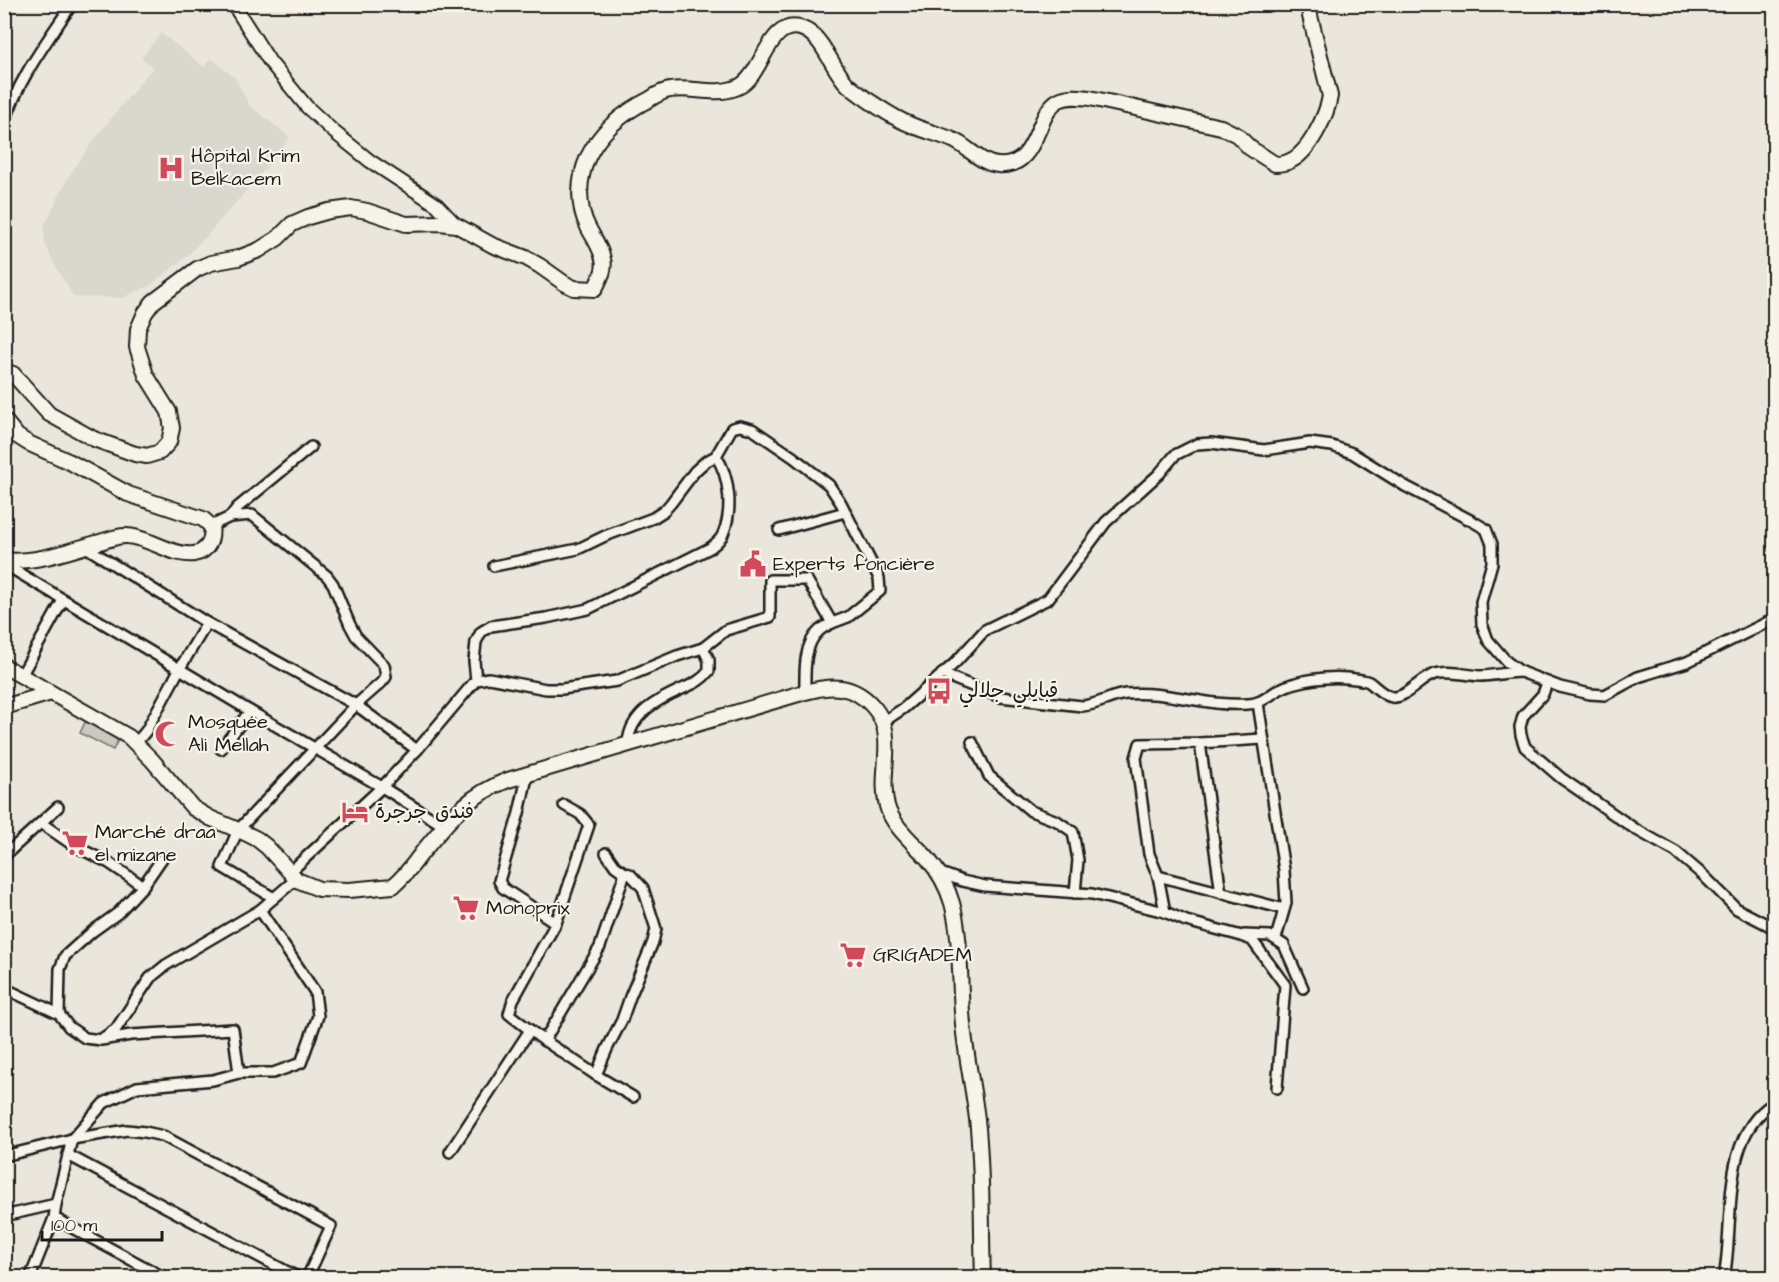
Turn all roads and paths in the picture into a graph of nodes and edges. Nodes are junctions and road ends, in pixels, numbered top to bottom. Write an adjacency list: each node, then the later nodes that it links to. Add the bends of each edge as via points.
1 (72, 4): 4 (street, via 26,72)
2 (233, 4): 5 (street, via 270,62 307,107 370,161 437,205)
3 (1309, 4): 5 (main road, via 1330,96 1328,109 1310,144 1291,161 1275,164 1221,127 1071,97 1058,100 1048,110 1025,155 1001,166 991,164 954,140 906,123 866,98 847,84 814,35 801,28 787,28 777,33 750,78 740,87 658,94 632,108 600,138 588,157 580,188 586,224 603,260 595,289 574,288 540,266)
4 (4, 126)
5 (456, 225): 6 (main road, via 406,224 351,208 329,211 292,224 259,250 197,269 153,302 138,329 137,347 146,375 169,412 169,442 160,452 135,454 94,439 49,414 13,374)
6 (4, 371)
7 (4, 420): 12 (main road, via 28,443 128,494 203,519)
8 (311, 447): 11 (street)
9 (716, 456): 10 (street, via 732,428 752,429 829,485); 16 (street, via 695,471 664,511 653,518 578,549); 27 (street, via 723,467 728,491 729,512 723,536 710,548 588,609 490,626 476,642)
10 (845, 512): 13 (street); 20 (street, via 879,578 880,591 848,617)
11 (230, 517): 12 (street); 32 (street, via 252,515 333,584 356,636 386,669 384,680)
12 (211, 526): 14 (main road, via 210,543 194,554 127,536)
13 (778, 530)
14 (84, 546): 15 (main road, via 33,560); 19 (street)
15 (4, 562): 17 (street)
16 (494, 566)
17 (63, 600): 23 (street); 26 (street)
18 (1774, 619): 28 (street, via 1687,662 1638,676 1605,695)
19 (207, 623): 23 (street); 32 (street)
20 (832, 623): 21 (street, via 807,579 770,580 770,617 726,630); 29 (street, via 819,630 810,642)
21 (704, 648): 27 (street, via 617,681 573,688 546,689 489,678); 39 (street, via 710,671 701,680 643,710 629,732)
22 (4, 666): 26 (main road)
23 (180, 668): 34 (street); 38 (street)
24 (1521, 672): 25 (street, via 1488,640 1482,624 1481,602 1492,563 1492,544 1486,529 1352,453 1310,442 1264,450 1197,444 1175,455 1106,522 1048,599 985,630); 28 (street); 31 (street, via 1480,676 1436,673 1403,695 1392,697 1367,681 1301,681)
25 (942, 675): 31 (street, via 1000,697 1057,704 1094,705 1126,694 1219,704); 35 (street)
26 (21, 676): 30 (main road)
27 (476, 680): 43 (street)
28 (1547, 683): 66 (street, via 1543,694 1523,716 1520,727 1525,747 1561,778 1676,852 1737,909)
29 (805, 692): 35 (main road, via 842,688 865,698); 39 (main road)
30 (51, 693): 33 (main road); 38 (main road)
31 (1258, 703): 36 (street)
32 (356, 705): 41 (street); 43 (street)
33 (4, 707)
34 (250, 711): 41 (street); 42 (street)
35 (883, 722): 54 (main road, via 887,805 901,829)
36 (1263, 740): 40 (street); 62 (street, via 1284,870)
37 (972, 742): 59 (street, via 989,776 1031,811 1058,821 1073,832 1078,860)
38 (136, 743): 50 (main road, via 193,808)
39 (628, 743): 44 (main road)
40 (1200, 743): 57 (street, via 1140,744 1136,758 1149,854); 60 (street)
41 (317, 748): 45 (street); 50 (street)
42 (221, 749)
43 (417, 750): 45 (street)
44 (528, 773): 49 (main road, via 480,793); 65 (street, via 499,881 503,888)
45 (382, 786): 49 (street); 56 (street)
46 (564, 805): 65 (street, via 589,825)
47 (58, 807): 48 (street)
48 (41, 823): 52 (street); 58 (street)
49 (444, 826): 56 (main road, via 393,885 318,889)
50 (238, 830): 56 (main road, via 267,847); 61 (street, via 222,867)
51 (606, 853): 55 (street)
52 (4, 856)
53 (163, 857): 58 (street)
54 (938, 872): 59 (street, via 985,886); 91 (main road, via 946,886 957,932 963,1025 977,1121)
55 (625, 873): 74 (street, via 600,947); 76 (street, via 643,888 656,928 622,1020)
56 (292, 876): 61 (street)
57 (1158, 876): 60 (street); 64 (street)
58 (143, 886): 71 (street, via 118,913 65,956 60,969)
59 (1075, 893): 64 (street)
60 (1221, 893): 62 (street)
61 (274, 898): 63 (street)
62 (1284, 909): 68 (street)
63 (260, 910): 73 (street, via 150,978 116,1029); 75 (street, via 315,992 318,1016 301,1063 273,1073)
64 (1165, 912): 67 (street)
65 (556, 923): 72 (street, via 509,1014)
66 (1774, 927)
67 (1238, 935): 68 (street); 77 (street, via 1252,940 1285,985)
68 (1276, 938): 70 (street, via 1284,945)
69 (4, 988): 71 (street)
70 (1303, 988)
71 (59, 1014): 73 (street, via 85,1038)
72 (530, 1030): 74 (street); 81 (street)
73 (101, 1040): 75 (street, via 233,1029)
74 (544, 1041): 76 (street)
75 (239, 1073): 80 (street, via 213,1080 137,1087 104,1103)
76 (596, 1075): 78 (street)
77 (1277, 1088)
78 (633, 1097)
79 (1774, 1103): 92 (street, via 1752,1122 1742,1141 1734,1172)
80 (72, 1139): 82 (street); 83 (street); 90 (street, via 127,1130 163,1136 331,1226)
81 (450, 1152)
82 (4, 1155)
83 (68, 1155): 84 (street); 89 (street)
84 (56, 1204): 85 (street); 86 (street)
85 (4, 1216)
86 (54, 1218): 87 (street); 88 (street)
87 (30, 1278)
88 (165, 1278)
89 (299, 1278)
90 (307, 1278)
91 (984, 1278)
92 (1724, 1278)

